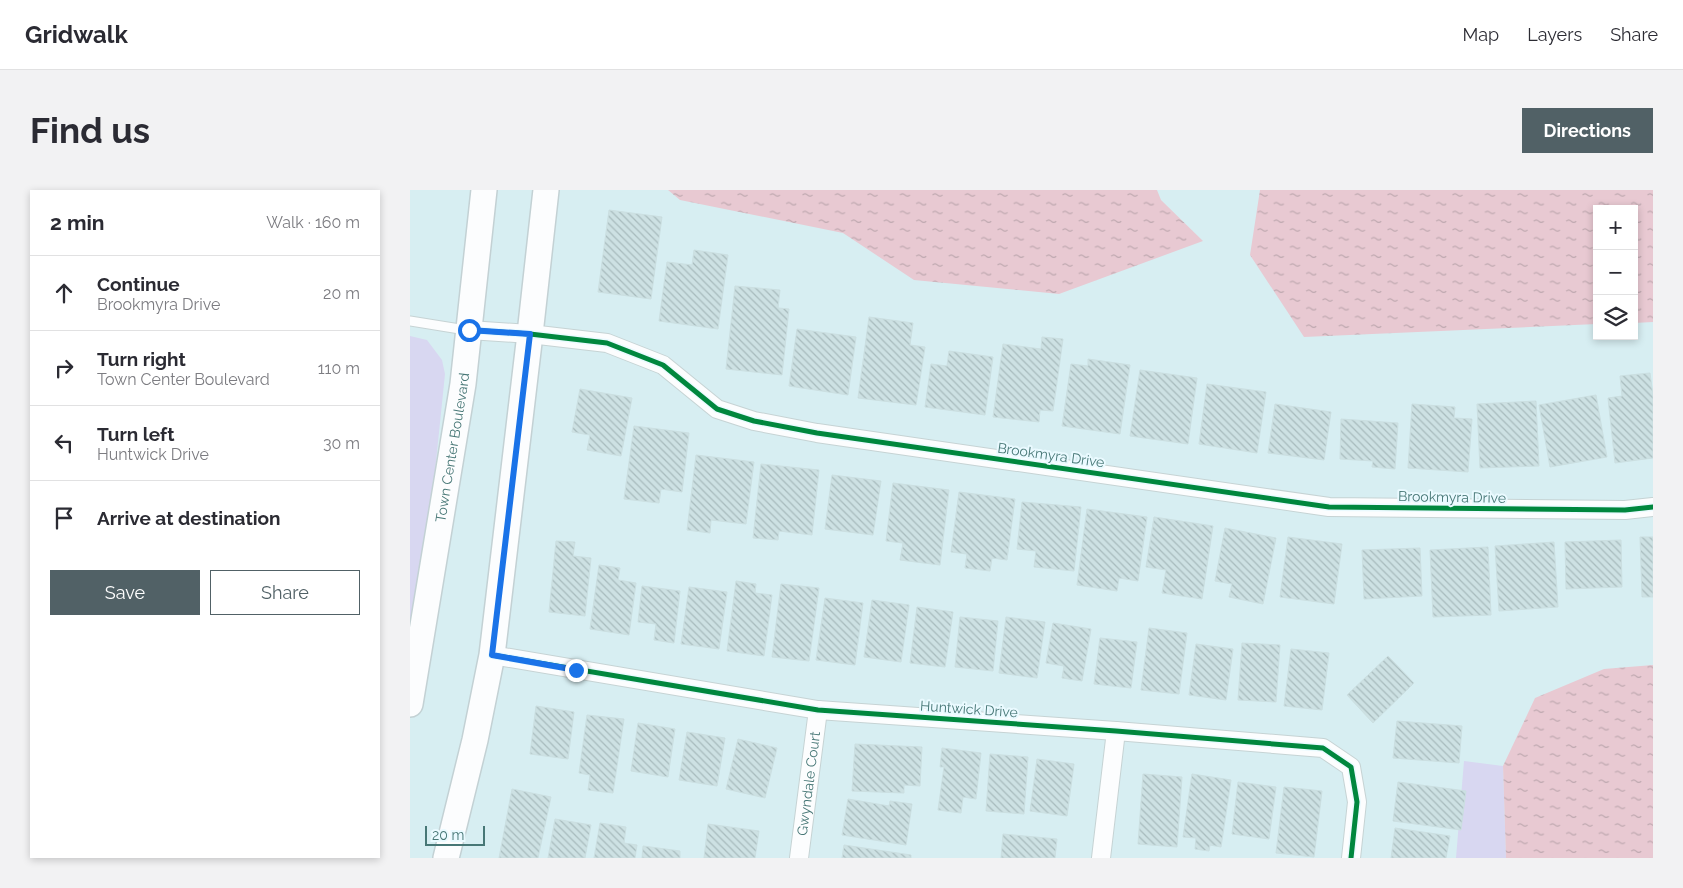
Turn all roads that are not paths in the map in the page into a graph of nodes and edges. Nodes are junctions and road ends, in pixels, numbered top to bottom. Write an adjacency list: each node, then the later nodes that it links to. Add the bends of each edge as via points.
1 (484, 190): 4 (street, Town Center Boulevard)
2 (546, 190): 5 (street)
3 (410, 321): 4 (lane)
4 (469, 330): 5 (street, Brookmyra Drive); 8 (street, Town Center Boulevard)
5 (530, 334): 6 (street, Brookmyra Drive, via 608,343 663,365 717,409 754,421 817,433 1329,507 1625,510); 7 (street)
6 (1653, 506)
7 (492, 655): 9 (street, Huntwick Drive); 11 (street)
8 (410, 704)
9 (818, 710): 10 (street, Huntwick Drive); 12 (street, Gwyndale Court)
10 (1116, 731): 13 (street); 14 (street, Huntwick Drive, via 1323,748 1351,767 1357,802)
11 (446, 858)
12 (799, 858)
13 (1101, 858)
14 (1351, 858)

